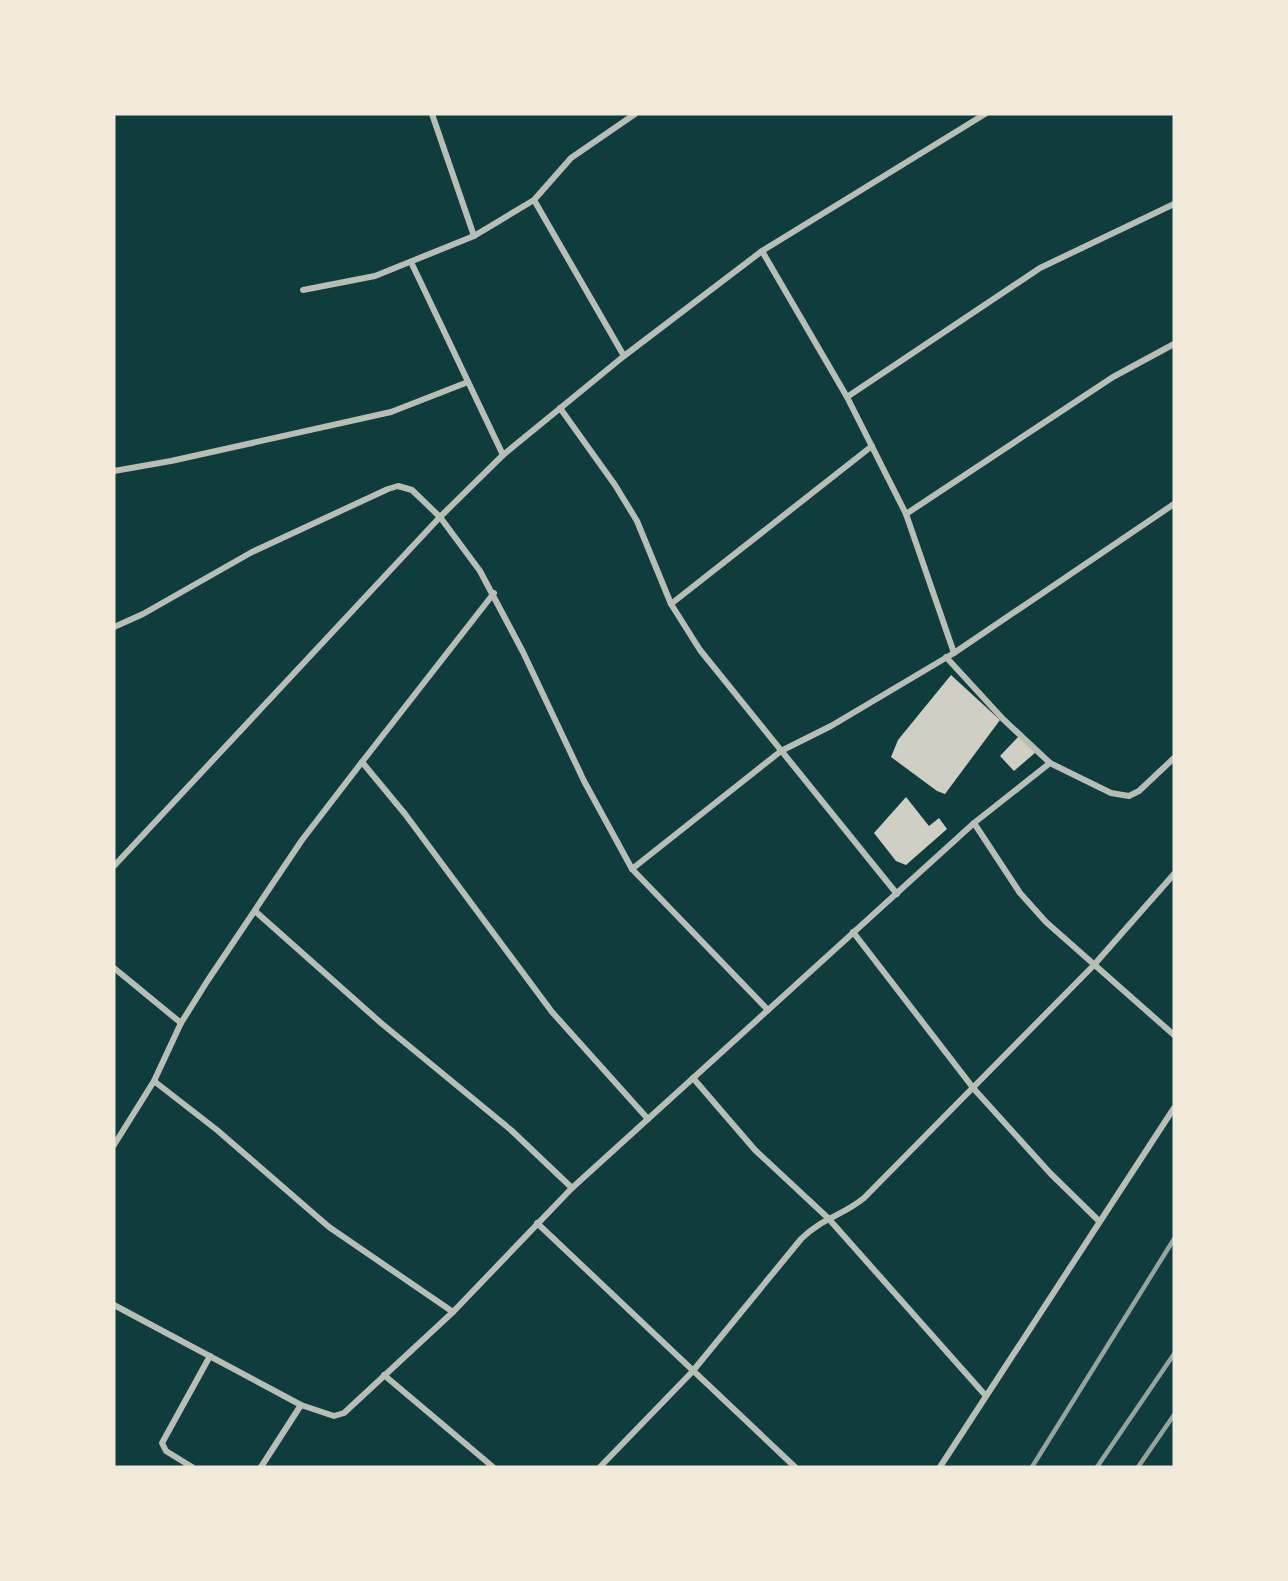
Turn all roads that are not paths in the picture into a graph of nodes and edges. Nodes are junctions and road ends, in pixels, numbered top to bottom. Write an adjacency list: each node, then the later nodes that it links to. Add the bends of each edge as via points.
1 (432, 114): 6 (street)
2 (635, 114): 4 (street, via 571,158)
3 (985, 114): 7 (street)
4 (534, 200): 6 (street); 11 (street)
5 (1174, 204): 13 (street, via 1040,268)
6 (474, 237): 8 (street)
7 (762, 251): 11 (street); 13 (street)
8 (411, 262): 9 (street, via 375,276); 12 (street)
9 (303, 290)
10 (1174, 344): 19 (street, via 1113,377)
11 (624, 356): 14 (street)
12 (468, 382): 16 (street); 17 (street, via 391,412)
13 (848, 396): 15 (street)
14 (560, 408): 16 (street); 22 (street, via 637,521)
15 (872, 446): 19 (street); 22 (street)
16 (503, 455): 20 (street)
17 (114, 471)
18 (1174, 504): 24 (street)
19 (906, 514): 24 (street)
20 (440, 517): 21 (street); 23 (street, via 412,490 398,486 252,552); 31 (street)
21 (494, 593): 28 (street); 32 (street, via 584,781)
22 (671, 604): 26 (street, via 709,663)
23 (114, 627)
24 (954, 653): 25 (street)
25 (946, 657): 26 (street, via 831,726); 29 (street)
26 (781, 751): 32 (street); 34 (street)
27 (1174, 758): 29 (street, via 1139,791 1129,795 1111,793)
28 (362, 762): 35 (street, via 302,840); 46 (street, via 552,1012)
29 (1050, 763): 30 (street)
30 (974, 822): 34 (street); 37 (street, via 1020,893)
31 (114, 866)
32 (632, 869): 39 (street)
33 (1174, 874): 37 (street)
34 (897, 894): 36 (street)
35 (255, 911): 40 (street); 48 (street, via 381,1023 511,1130)
36 (853, 932): 39 (street); 44 (street)
37 (1093, 966): 41 (street); 44 (street)
38 (114, 968): 40 (street)
39 (768, 1011): 42 (street)
40 (181, 1023): 43 (street)
41 (1174, 1035)
42 (693, 1078): 46 (street); 49 (street, via 755,1150)
43 (154, 1081): 47 (street); 53 (street, via 329,1227)
44 (974, 1089): 49 (street, via 864,1198); 50 (street, via 1050,1173)
45 (1174, 1108): 50 (street)
46 (648, 1119): 48 (street)
47 (114, 1145)
48 (572, 1188): 51 (street)
49 (828, 1218): 55 (street, via 801,1239); 57 (street)
50 (1100, 1221): 57 (street)
51 (537, 1223): 53 (street); 55 (street)
52 (114, 1305): 54 (street)
53 (453, 1311): 56 (street)
54 (210, 1356): 58 (street); 59 (street, via 162,1443 166,1451)
55 (692, 1371): 62 (street); 63 (street)
56 (384, 1375): 58 (street, via 344,1413 334,1416); 61 (street)
57 (986, 1396): 64 (street)
58 (300, 1406): 60 (street)
59 (192, 1467)
60 (261, 1467)
61 (493, 1467)
62 (600, 1467)
63 (795, 1467)
64 (940, 1467)

